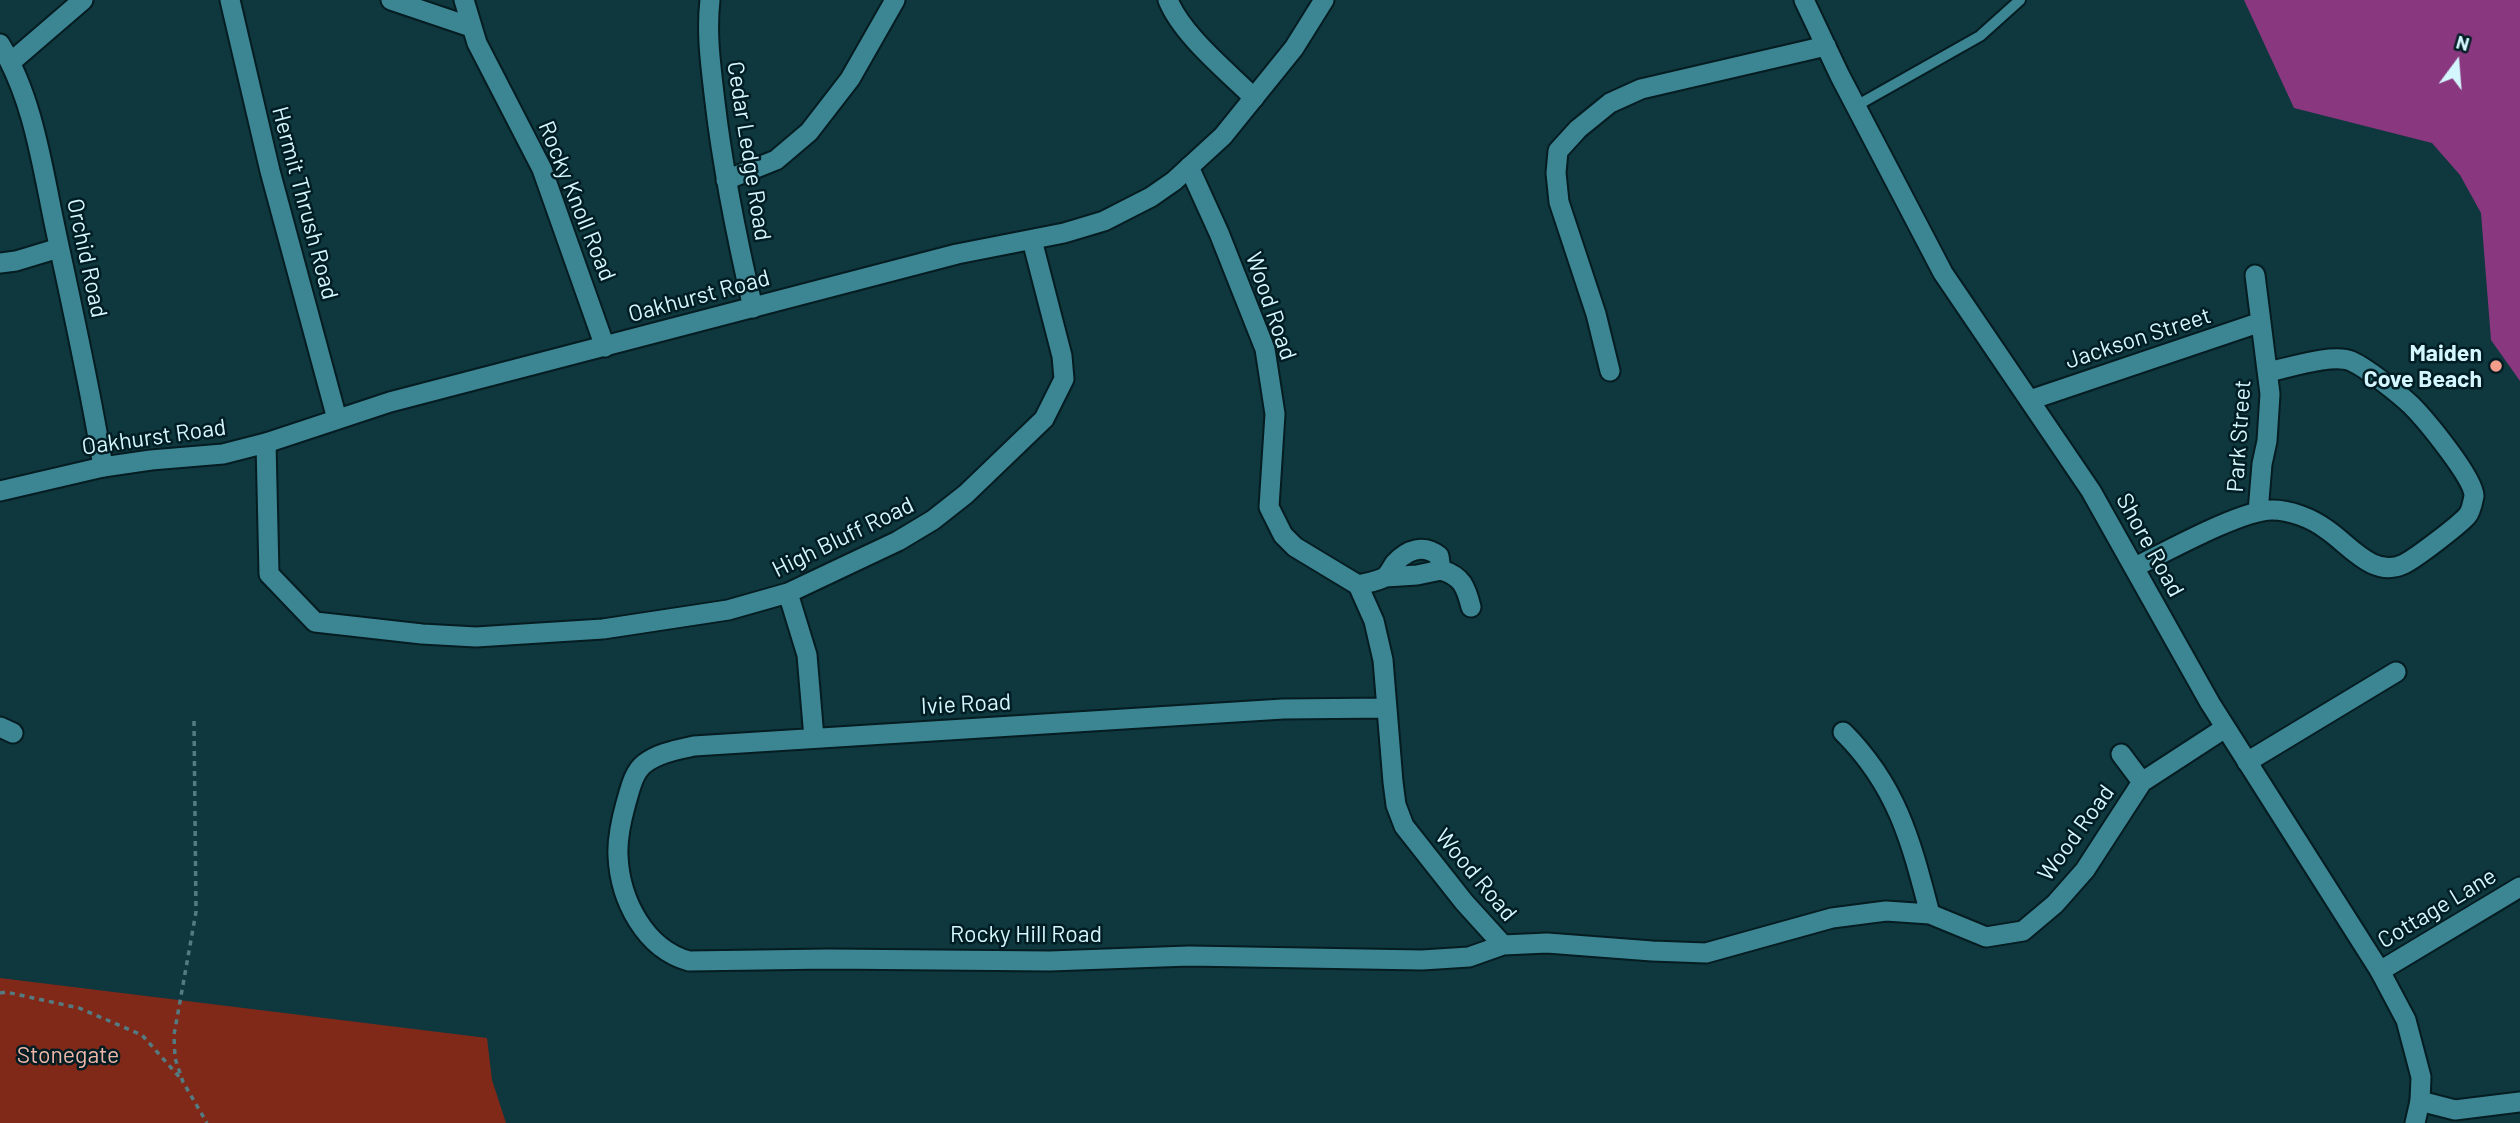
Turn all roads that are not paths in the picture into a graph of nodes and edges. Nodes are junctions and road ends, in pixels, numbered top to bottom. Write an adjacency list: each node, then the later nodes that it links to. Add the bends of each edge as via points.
1 (83, 0): 14 (street)
2 (230, 0): 29 (street, Hermit Thrush Road, via 270,171)
3 (391, 0): 11 (street)
4 (464, 0): 11 (street, Rocky Knoll Road)
5 (710, 0): 18 (street, Cedar Ledge Road, via 708,48)
6 (895, 0): 18 (street, via 850,79 809,132 776,160)
7 (1168, 0): 15 (street, via 1172,12 1196,40)
8 (1324, 0): 15 (street, Oakhurst Road)
9 (1804, 0): 13 (street, Shore Road)
10 (2020, 0): 16 (lane, via 1980,36)
11 (471, 27): 25 (street, Rocky Knoll Road, via 542,170)
12 (0, 44): 14 (street, Orchid Road)
13 (1826, 46): 16 (street, Shore Road); 26 (street, via 1641,89 1610,103 1558,151 1559,202)
14 (11, 62): 20 (street, Orchid Road, via 29,115)
15 (1254, 98): 17 (street, Oakhurst Road)
16 (1856, 106): 28 (street, Shore Road, via 1943,273)
17 (1189, 167): 19 (street, Oakhurst Road, via 1152,197 1124,212); 35 (street, Wood Road, via 1265,349 1275,414 1269,507 1283,535 1295,547)
18 (726, 180): 23 (street, Cedar Ledge Road)
19 (1032, 240): 23 (street, Oakhurst Road, via 957,254); 36 (street, High Bluff Road, via 1064,379 1044,419 933,520)
20 (59, 248): 21 (street); 31 (street, Orchid Road)
21 (0, 263)
22 (2255, 275): 24 (street, Park Street)
23 (753, 308): 25 (street, Oakhurst Road)
24 (2261, 322): 27 (street, Park Street); 28 (street, Jackson Street)
25 (605, 347): 29 (street, Oakhurst Road)
26 (1610, 371)
27 (2268, 372): 33 (street, Park Street, via 2267,441); 33 (street, via 2350,360 2421,415 2467,476 2474,494 2466,517 2402,565 2384,567 2368,562 2311,520 2273,510)
28 (2030, 400): 34 (street, Shore Road)
29 (337, 419): 30 (street, Oakhurst Road)
30 (266, 443): 31 (street, Oakhurst Road, via 223,454); 36 (street, High Bluff Road, via 269,574 314,622 422,634 518,636 728,610)
31 (103, 467): 32 (street, Oakhurst Road)
32 (0, 491)
33 (2258, 512): 34 (street)
34 (2135, 567): 40 (street, Shore Road)
35 (1358, 585): 37 (street, via 1385,577 1408,553 1431,549 1439,556 1441,570 1463,583); 39 (street, Wood Road, via 1374,621)
36 (788, 593): 42 (street, via 807,655)
37 (1471, 607)
38 (2396, 672): 44 (street)
39 (1387, 708): 42 (street, Ivie Road, via 1283,709); 49 (street, Wood Road, via 1396,805 1404,826)
40 (2225, 728): 44 (street, Shore Road); 45 (street, Wood Road)
41 (1843, 732): 48 (street, via 1889,789 1912,845)
42 (814, 738): 46 (street, Ivie Road, via 694,747 654,758 635,777 618,833)
43 (2121, 754): 45 (street)
44 (2247, 762): 50 (street, Shore Road)
45 (2142, 782): 48 (street, Wood Road, via 2085,870 2023,931 1986,937)
46 (618, 850): 49 (street, Rocky Hill Road, via 622,882 642,927 673,957 689,961 1050,961 1189,956 1422,960 1469,957)
47 (2520, 887): 50 (street, Cottage Lane)
48 (1930, 914): 49 (street, Wood Road, via 1868,912 1832,918 1706,953 1547,943)
49 (1503, 945)
50 (2380, 971): 51 (street, Shore Road, via 2406,1020 2421,1077)
51 (2420, 1101): 52 (street, via 2455,1110); 53 (street, Shore Road)
52 (2520, 1102)
53 (2416, 1123)

